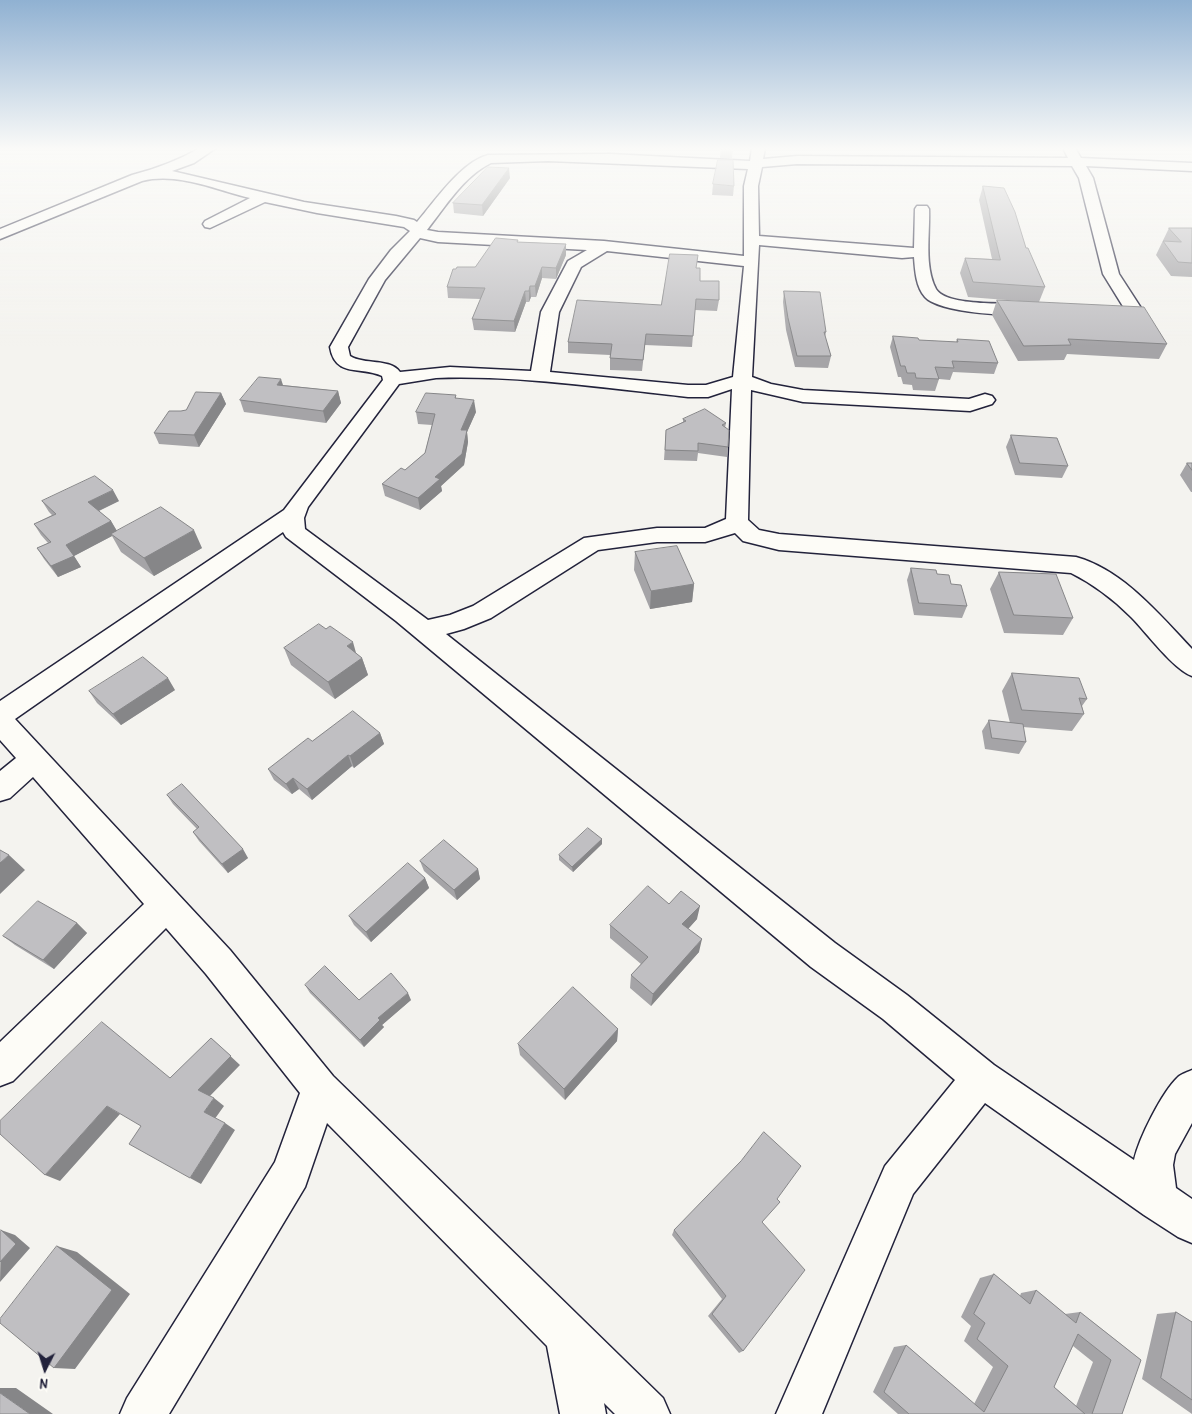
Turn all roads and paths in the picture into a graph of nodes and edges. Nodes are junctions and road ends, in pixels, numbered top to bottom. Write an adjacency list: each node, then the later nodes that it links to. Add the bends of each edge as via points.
1 (50, 214): 10 (street)
2 (230, 214): 8 (street)
3 (354, 214): 9 (street, via 409,223)
4 (431, 214): 9 (street)
5 (751, 214): 11 (street)
6 (922, 214): 13 (street)
7 (1096, 214): 16 (street, via 1111,274 1134,311 1118,315)
8 (210, 224)
9 (418, 231): 12 (street, via 438,237); 18 (street, via 377,279 339,347 341,358 347,364 386,370 391,373)
10 (0, 234)
11 (751, 240): 13 (street); 14 (street)
12 (604, 246): 14 (street); 17 (street, via 574,264 550,312)
13 (921, 252): 15 (street, via 927,287 932,296 943,302)
14 (752, 262): 19 (street)
15 (1051, 310)
16 (1090, 313)
17 (540, 376): 18 (street, via 427,372); 19 (street, via 688,391 708,391)
18 (392, 380): 22 (street, via 298,505)
19 (742, 380): 20 (street, via 803,396 970,405); 21 (street)
20 (985, 400)
21 (737, 522): 23 (street, via 721,532 705,535 657,535 592,544); 26 (street, via 752,536 779,542 1076,565 1107,581 1145,615)
22 (297, 526): 24 (street); 27 (street, via 265,536)
23 (468, 618): 24 (street); 25 (street, via 460,641)
24 (423, 630): 25 (street)
25 (460, 659): 33 (street, via 816,949 895,1007)
26 (1192, 666)
27 (0, 715)
28 (0, 721): 29 (street)
29 (34, 759): 30 (street); 31 (street)
30 (0, 789)
31 (166, 905): 32 (street); 35 (street, via 218,962)
32 (0, 1068)
33 (981, 1078): 36 (street); 42 (street, via 899,1180)
34 (1192, 1088): 36 (street, via 1155,1155)
35 (320, 1089): 38 (street); 39 (street, via 291,1173)
36 (1158, 1201): 37 (street)
37 (1192, 1223)
38 (566, 1335): 40 (street); 41 (street)
39 (143, 1414)
40 (584, 1414)
41 (647, 1414)
42 (799, 1414)

